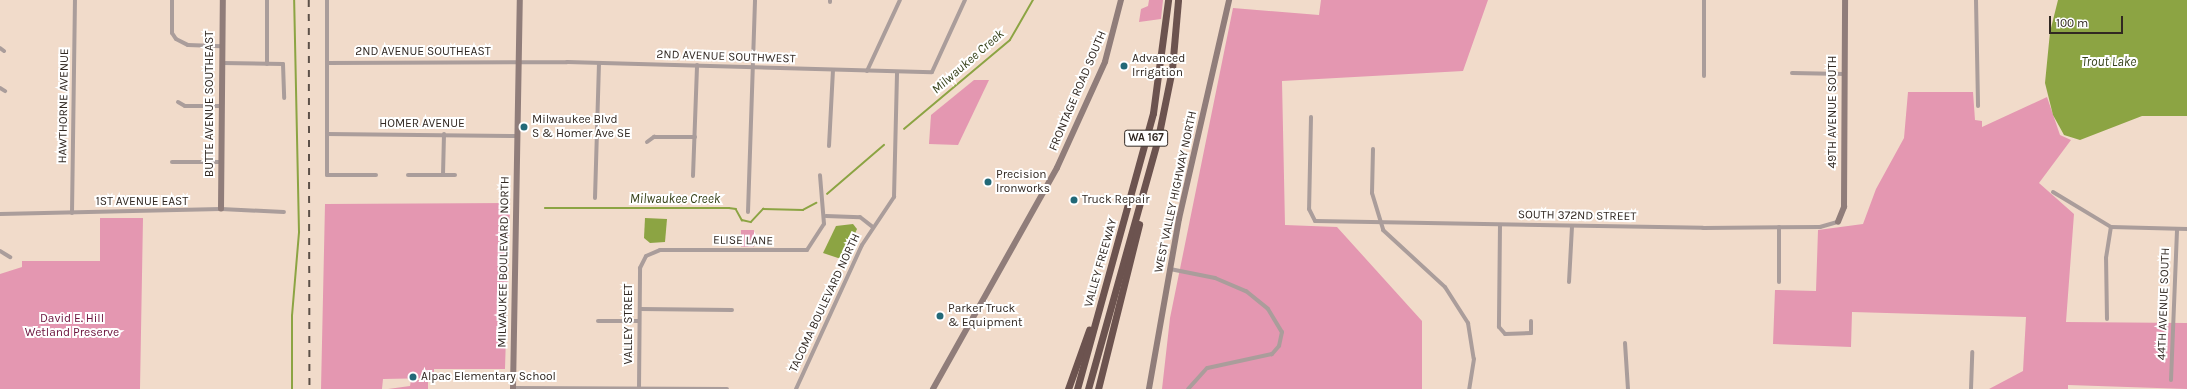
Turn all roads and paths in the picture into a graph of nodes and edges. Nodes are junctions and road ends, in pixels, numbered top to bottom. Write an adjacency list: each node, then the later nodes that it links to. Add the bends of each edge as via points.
1 (75, 0): 61 (street, HAWTHORNE AVENUE)
2 (172, 0): 17 (street, via 172,33 176,39 188,45)
3 (223, 0): 17 (street, BUTTE AVENUE SOUTHEAST)
4 (267, 0): 24 (street)
5 (327, 0): 21 (street)
6 (520, 0): 20 (street, MILWAUKEE BOULEVARD NORTH)
7 (755, 0): 26 (street)
8 (900, 0): 28 (street)
9 (966, 0): 29 (street, 2ND AVENUE SOUTHWEST, via 932,72)
10 (1121, 0): 93 (street, FRONTAGE ROAD SOUTH, via 1105,62 1057,168 985,292)
11 (1168, 0): 77 (highway, VALLEY FREEWAY / WA 167, via 1153,113)
12 (1178, 0): 56 (highway, VALLEY FREEWAY / WA 167, via 1169,91)
13 (1229, 0): 76 (street, WEST VALLEY HIGHWAY NORTH)
14 (1704, 0): 32 (street)
15 (1845, 0): 31 (street, 49TH AVENUE SOUTH)
16 (1976, 0): 38 (street)
17 (222, 46): 22 (street, BUTTE AVENUE SOUTHEAST)
18 (0, 48): 19 (street)
19 (4, 51)
20 (519, 61): 21 (street, 2ND AVENUE SOUTHEAST); 23 (street, 2ND AVENUE SOUTHWEST); 42 (street, MILWAUKEE BOULEVARD NORTH)
21 (327, 62): 40 (street)
22 (222, 63): 24 (street); 37 (street, BUTTE AVENUE SOUTHEAST)
23 (599, 63): 25 (street, 2ND AVENUE SOUTHWEST); 57 (street)
24 (267, 64): 35 (street, via 283,64)
25 (697, 66): 26 (street, 2ND AVENUE SOUTHWEST); 43 (street)
26 (753, 68): 27 (street, 2ND AVENUE SOUTHWEST); 60 (street)
27 (833, 70): 28 (street, 2ND AVENUE SOUTHWEST); 45 (street)
28 (867, 71): 29 (street, 2ND AVENUE SOUTHWEST)
29 (897, 72): 67 (street, TACOMA BOULEVARD NORTH, via 894,197)
30 (1792, 73): 31 (street)
31 (1844, 74): 65 (street, 49TH AVENUE SOUTH, via 1844,207)
32 (1704, 76)
33 (0, 88): 34 (street)
34 (5, 91)
35 (284, 98)
36 (178, 102): 37 (street, via 185,106)
37 (221, 106): 48 (street, BUTTE AVENUE SOUTHEAST)
38 (1978, 106)
39 (1311, 117): 64 (street, SOUTH 372ND STREET, via 1310,209 1315,221)
40 (327, 134): 41 (street, HOMER AVENUE); 49 (street, via 327,175)
41 (444, 134): 42 (street, HOMER AVENUE); 51 (street)
42 (518, 136): 89 (street, MILWAUKEE BOULEVARD NORTH)
43 (695, 137): 44 (street, via 654,136); 54 (street)
44 (646, 142)
45 (829, 146)
46 (1372, 149): 64 (street, via 1372,193)
47 (172, 162): 48 (street)
48 (221, 162): 58 (street, BUTTE AVENUE SOUTHEAST)
49 (376, 175)
50 (408, 175): 51 (street)
51 (443, 175): 52 (street)
52 (455, 175)
53 (820, 175): 63 (street)
54 (693, 176)
55 (2053, 192): 70 (street)
56 (1143, 196): 96 (highway, VALLEY FREEWAY / WA 167); 97 (highway, via 1138,230)
57 (595, 198)
58 (221, 209): 59 (street, 1ST AVENUE EAST); 61 (street, 1ST AVENUE EAST)
59 (284, 212)
60 (748, 212)
61 (72, 213): 62 (street, 1ST AVENUE EAST)
62 (0, 214)
63 (826, 216): 67 (street, via 860,217); 75 (street, ELISE LANE, via 818,239 811,248 802,252 660,250 650,253)
64 (1380, 222): 66 (street, SOUTH 372ND STREET); 100 (street, via 1389,238 1445,287 1462,310 1473,348)
65 (1838, 222): 68 (street, SOUTH 372ND STREET, via 1820,227)
66 (1500, 225): 69 (street, SOUTH 372ND STREET); 85 (street, via 1499,327 1505,334 1531,333)
67 (873, 226): 92 (street, TACOMA BOULEVARD NORTH)
68 (1779, 226): 69 (street, SOUTH 372ND STREET); 79 (street)
69 (1572, 227): 78 (street)
70 (2111, 227): 71 (street); 82 (street, via 2106,258)
71 (2177, 229): 72 (street); 88 (street, 44TH AVENUE SOUTH)
72 (2187, 229)
73 (0, 251): 74 (street)
74 (10, 257)
75 (642, 260): 80 (street, VALLEY STREET)
76 (1170, 269): 98 (street, WEST VALLEY HIGHWAY NORTH); 99 (street, via 1215,278 1246,291 1268,309 1282,332 1281,343 1272,354 1207,368)
77 (1109, 273): 94 (highway); 95 (highway, VALLEY FREEWAY / WA 167)
78 (1569, 282)
79 (1779, 282)
80 (640, 310): 81 (street); 84 (street, VALLEY STREET)
81 (732, 310)
82 (2107, 319)
83 (598, 321): 84 (street)
84 (639, 321): 90 (street, VALLEY STREET)
85 (1531, 321)
86 (1625, 343): 101 (street)
87 (1972, 352): 102 (street)
88 (2171, 380)
89 (513, 388): 90 (street)
90 (639, 389): 91 (street)
91 (727, 389)
92 (796, 389)
93 (933, 389)
94 (1068, 389)
95 (1077, 389)
96 (1088, 389)
97 (1098, 389)
98 (1149, 389)
99 (1188, 389)
100 (1469, 389)
101 (1628, 389)
102 (1971, 389)

